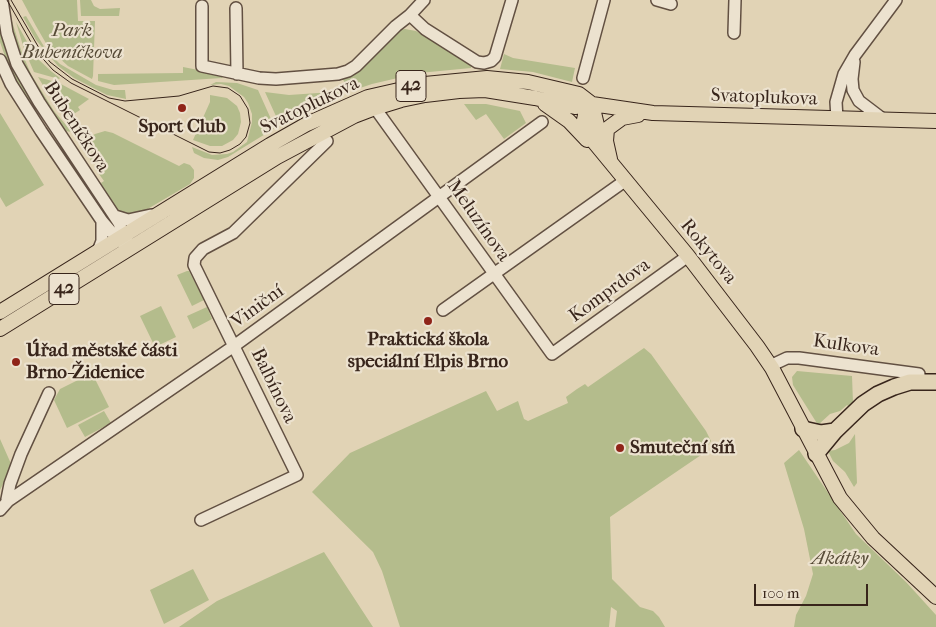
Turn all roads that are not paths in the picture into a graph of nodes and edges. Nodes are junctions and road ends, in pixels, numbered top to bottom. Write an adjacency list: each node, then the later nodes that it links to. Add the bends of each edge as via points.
1 (2, 0): 30 (street, Bubeníčkova, via 7,33 22,73)
2 (424, 0): 11 (street)
3 (512, 0): 11 (street, via 495,57 484,63 477,62 424,29)
4 (604, 0): 16 (street)
5 (656, 0): 8 (street)
6 (735, 0): 12 (street)
7 (896, 0): 13 (street)
8 (671, 4)
9 (202, 6): 15 (street, Svatoplukova, via 202,66)
10 (236, 8): 15 (street)
11 (410, 15): 15 (street, Svatoplukova, via 348,71 276,79)
12 (734, 33)
13 (855, 55): 21 (street, via 844,74 836,102); 22 (street, via 853,90 859,101)
14 (0, 60): 31 (street, Bubeníčkova, via 11,84)
15 (237, 74)
16 (583, 78)
17 (536, 98): 18 (main road, Svatoplukova / 42, via 575,106); 19 (main road, Svatoplukova / 42, via 485,90 459,91 425,95); 26 (main road, via 569,121 602,159)
18 (592, 104): 20 (main road, Svatoplukova / 42); 26 (main road, via 585,115 585,129); 29 (main road, Svatoplukova / 42, via 579,94 487,78 397,89 359,100 307,124)
19 (375, 108): 28 (street, Meluzínova); 32 (main road, Svatoplukova / 42, via 277,157 142,242)
20 (653, 113): 21 (main road, Svatoplukova / 42); 26 (main road, via 622,118 607,128 606,141)
21 (837, 119): 22 (main road, Svatoplukova / 42)
22 (884, 120): 23 (main road, Svatoplukova / 42)
23 (936, 121)
24 (535, 123): 28 (street, Viniční)
25 (327, 141): 35 (street, Svatoplukova, via 233,233 203,249)
26 (611, 162): 27 (main road, Rokytova)
27 (626, 180): 34 (main road, Rokytova); 36 (street)
28 (439, 196): 36 (street, Meluzínova); 40 (street, Viniční)
29 (158, 214): 30 (street, via 128,220); 32 (main road, Svatoplukova / 42)
30 (115, 216): 32 (street, Bubeníčkova, via 122,231)
31 (102, 221): 32 (street, Bubeníčkova); 33 (street, via 102,241)
32 (122, 241): 33 (main road, 42); 39 (main road, 42)
33 (98, 250): 38 (main road, 42)
34 (688, 256): 41 (street, Komprdova); 42 (main road, Rokytova)
35 (195, 258): 40 (street, Balbínova, via 194,265)
36 (494, 274): 37 (street); 41 (street, Meluzínova)
37 (443, 310)
38 (0, 312)
39 (0, 329)
40 (234, 346): 49 (street, Viniční); 50 (street, Balbínova, via 297,476)
41 (552, 354)
42 (771, 367): 43 (street, Kulkova, via 783,359 793,358); 46 (main road, Rokytova)
43 (918, 374)
44 (936, 382): 47 (highway, via 902,384 878,394)
45 (48, 393): 49 (street, via 21,454)
46 (803, 429): 47 (highway, via 821,433); 48 (main road, Rokytova)
47 (835, 431): 48 (highway)
48 (816, 454): 51 (main road, Rokytova, via 851,512 879,544)
49 (4, 506)
50 (201, 520)
51 (934, 595)

